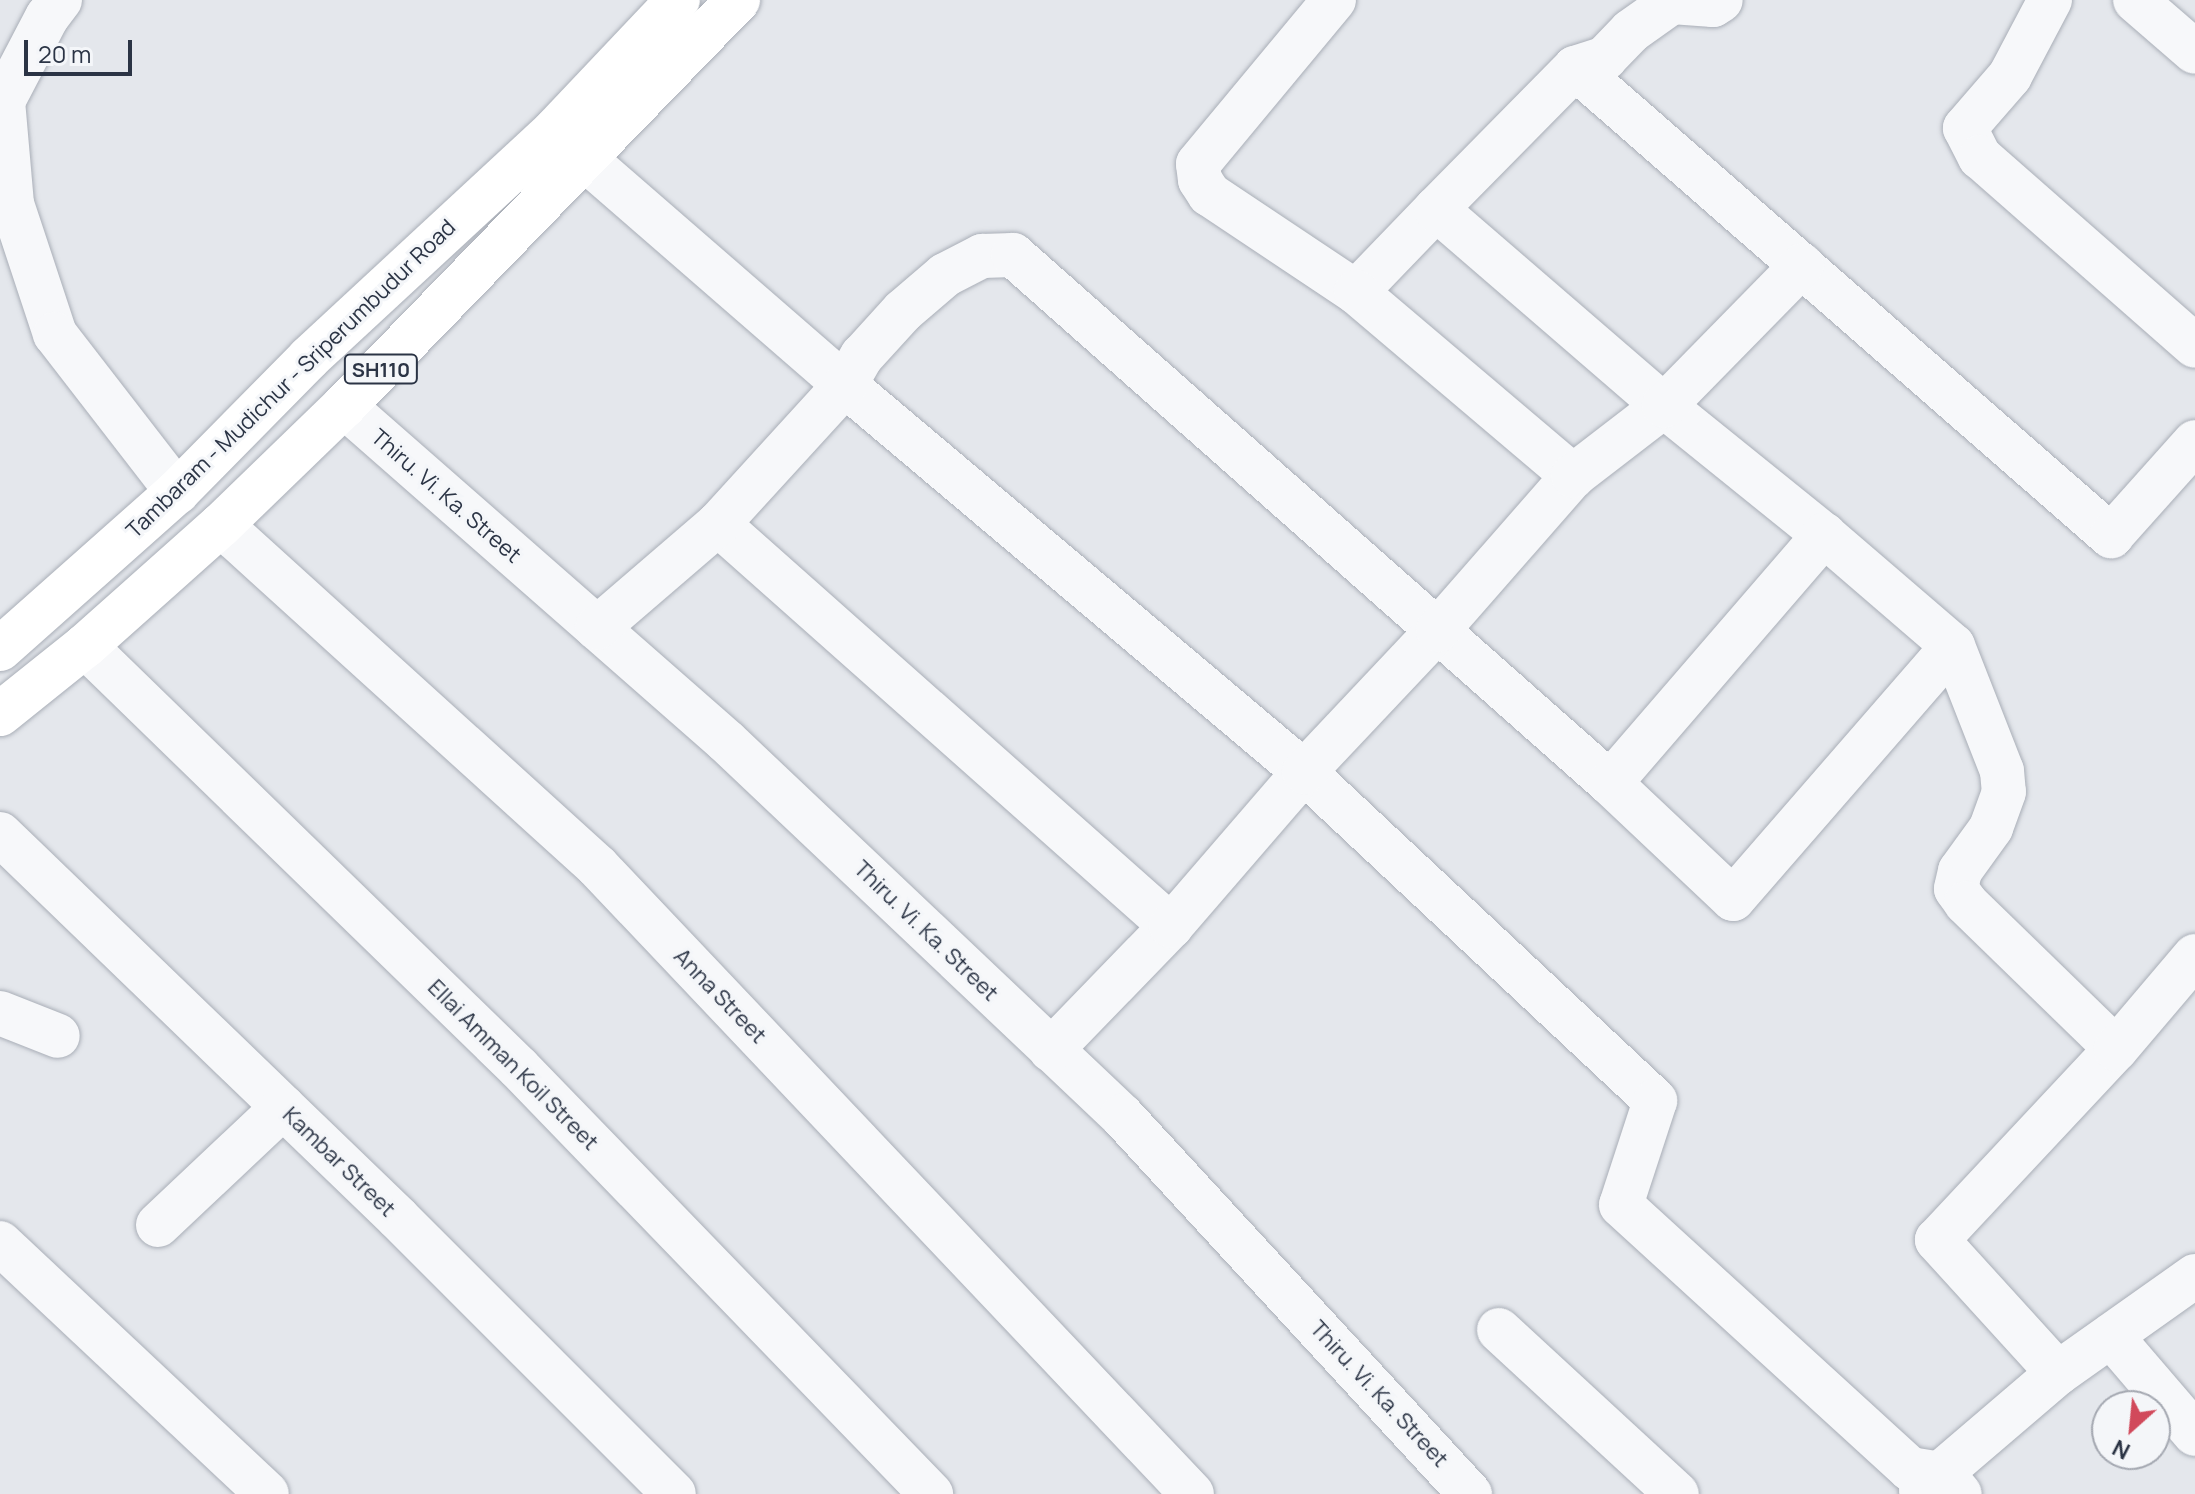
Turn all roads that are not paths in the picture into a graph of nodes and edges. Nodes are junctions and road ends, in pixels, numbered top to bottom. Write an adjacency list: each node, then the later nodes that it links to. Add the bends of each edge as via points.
1 (678, 0): 21 (main road, Tambaram - Mudichur - Sriperumbudur Road / SH110, via 555,130 309,358)
2 (738, 0): 11 (main road, SH110)
3 (1334, 0): 14 (street, via 1198,164 1209,194)
4 (1721, 0): 10 (street, via 1713,5 1672,2 1631,31 1605,58)
5 (2050, 0): 15 (street, via 2010,76 1965,128 1980,157)
6 (2135, 0): 8 (street)
7 (44, 6): 9 (street); 21 (street, via 3,101 12,204 55,334)
8 (2195, 52)
9 (0, 63)
10 (1575, 68): 12 (street); 13 (street)
11 (586, 160): 16 (street); 17 (main road, SH110)
12 (1436, 209): 14 (street); 18 (street)
13 (1802, 265): 18 (street); 19 (street, via 2111,536)
14 (1356, 292): 20 (street)
15 (2195, 346)
16 (845, 385): 22 (street); 26 (street, via 862,356 945,275 982,256 1013,255); 31 (street)
17 (344, 406): 23 (main road, SH110); 25 (street, Thiru. Vi. Ka. Street)
18 (1664, 406): 20 (street); 24 (street)
19 (2195, 442)
20 (1573, 476): 26 (street)
21 (177, 492): 23 (main road); 29 (main road, Tambaram - Mudichur - Sriperumbudur Road / SH110)
22 (718, 524): 25 (street); 34 (street)
23 (221, 525): 27 (main road, SH110); 52 (street, Anna Street, via 597,866)
24 (1824, 535): 28 (street); 32 (street)
25 (597, 628): 39 (street, Thiru. Vi. Ka. Street, via 726,741)
26 (1438, 630): 31 (street); 32 (street)
27 (85, 646): 30 (main road, SH110); 51 (street, Ellai Amman Koil Street, via 519,1068)
28 (1953, 646): 32 (street, via 1733,899); 38 (street, via 2002,771 2004,792 1991,828 1960,871 1956,889)
29 (0, 649)
30 (0, 714)
31 (1304, 772): 34 (street); 48 (street, via 1655,1101 1621,1205 1910,1469)
32 (1610, 783)
33 (0, 834): 40 (street, Kambar Street)
34 (1171, 926): 39 (street)
35 (2190, 971): 38 (street)
36 (0, 1013): 37 (street)
37 (58, 1036)
38 (2116, 1049): 46 (street, via 1937,1240)
39 (1051, 1050): 53 (street, Thiru. Vi. Ka. Street, via 1122,1116)
40 (283, 1107): 41 (street); 50 (street, Kambar Street)
41 (158, 1225)
42 (0, 1243): 49 (street)
43 (2195, 1276): 45 (street)
44 (1499, 1330): 54 (street)
45 (2111, 1336): 46 (street); 47 (street)
46 (2058, 1373): 48 (street)
47 (2195, 1434)
48 (1940, 1487)
49 (267, 1494)
50 (674, 1494)
51 (931, 1494)
52 (1192, 1494)
53 (1470, 1494)
54 (1677, 1494)

